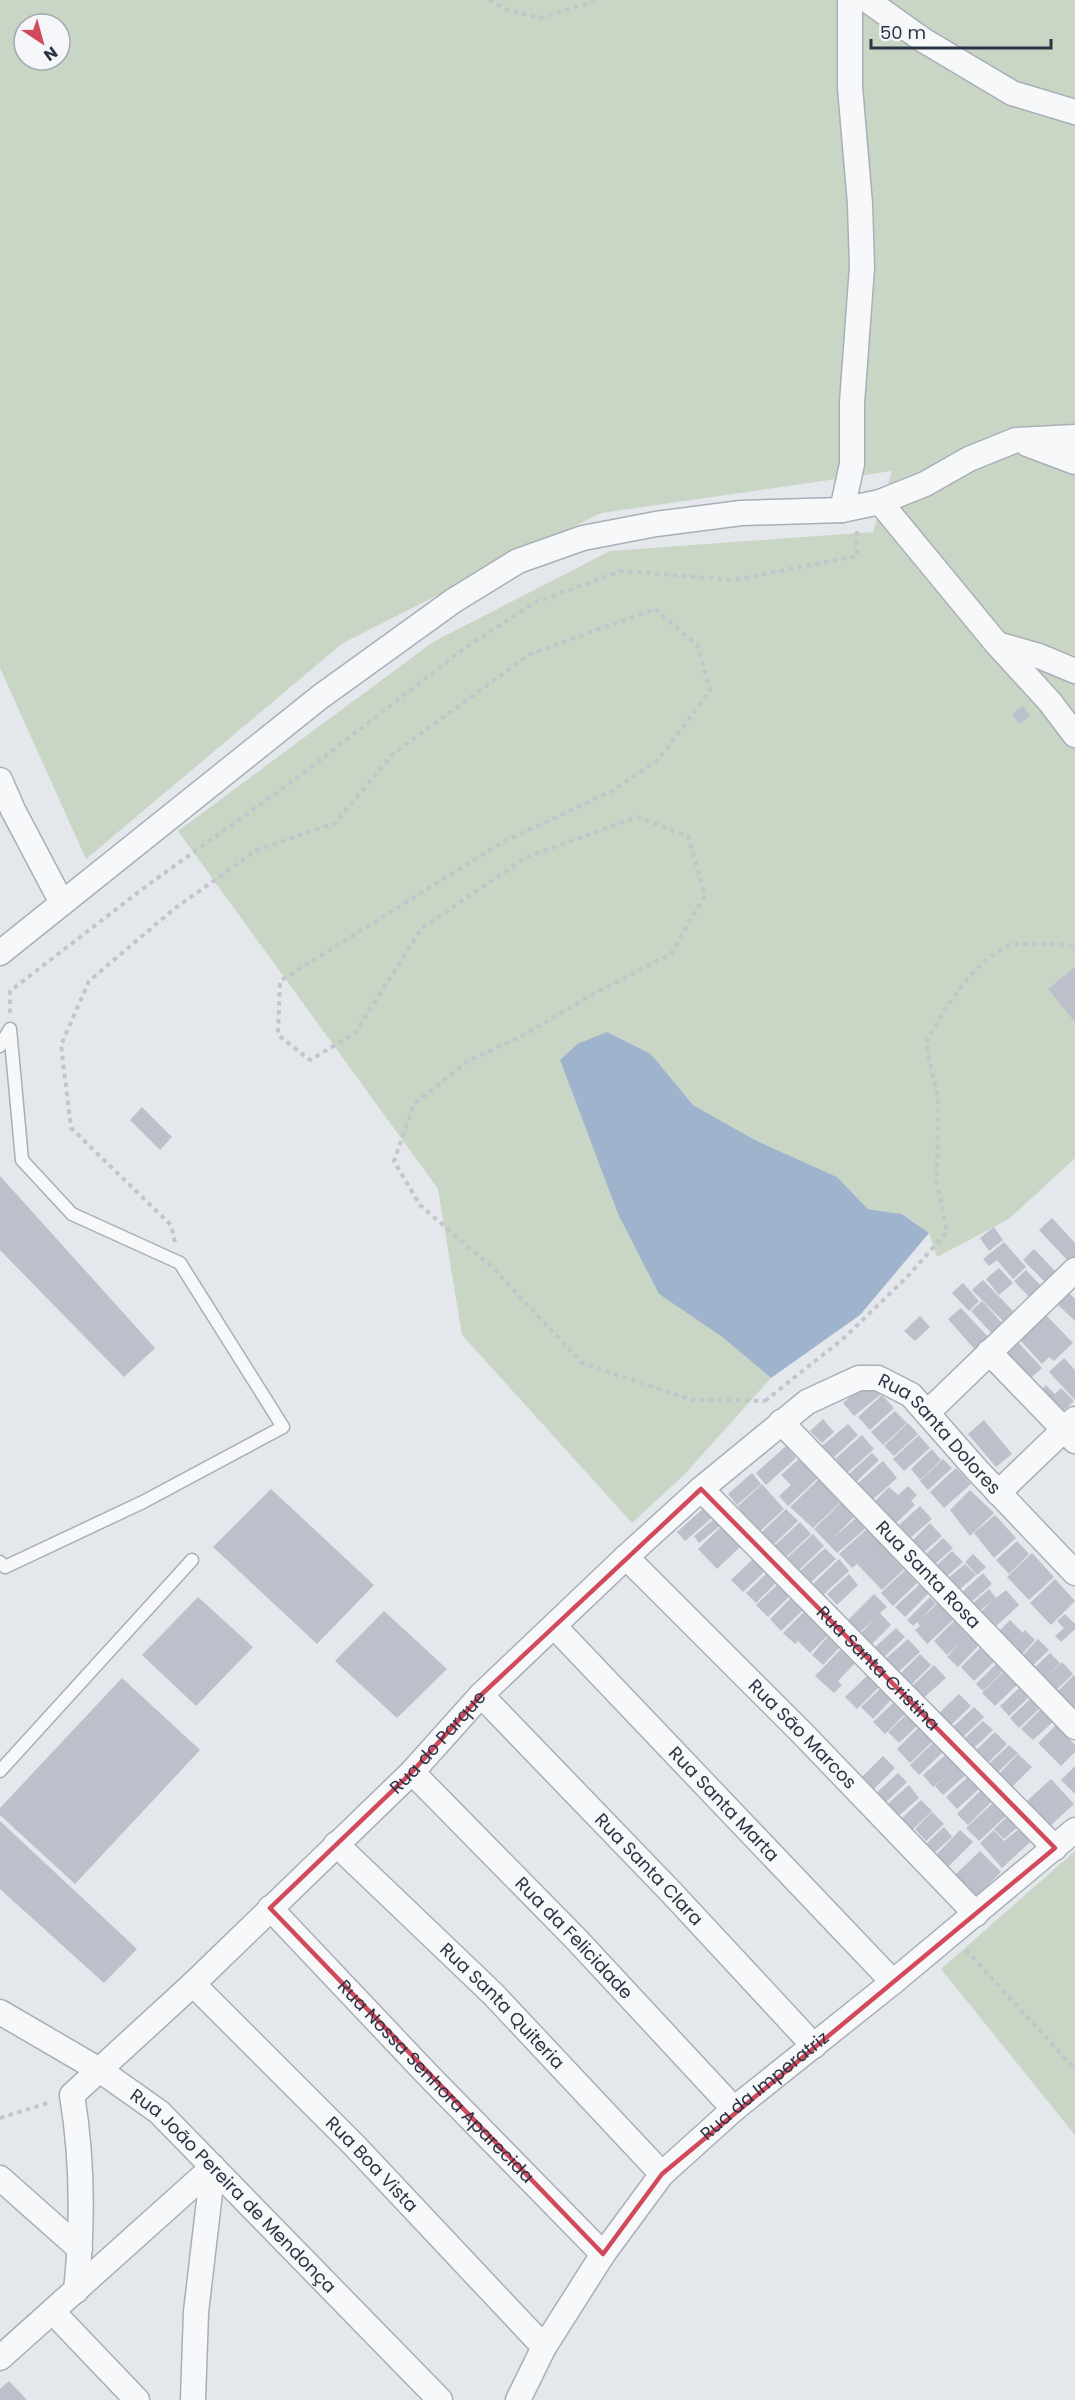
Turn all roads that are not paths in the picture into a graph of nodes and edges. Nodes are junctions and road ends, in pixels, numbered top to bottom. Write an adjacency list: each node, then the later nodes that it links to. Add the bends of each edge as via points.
1 (850, 0): 8 (street, via 850,87 862,267)
2 (867, 0): 3 (street, via 923,40 1012,93)
3 (1075, 112)
4 (1075, 437): 5 (street)
5 (1016, 440): 6 (street); 7 (street)
6 (1075, 462)
7 (880, 502): 8 (street); 9 (street)
8 (849, 508): 13 (street, via 741,513 656,525 583,538 518,561 453,601 320,697)
9 (997, 644): 10 (street); 11 (street)
10 (1075, 671)
11 (1075, 735)
12 (0, 780): 13 (street)
13 (62, 903): 14 (street)
14 (0, 953)
15 (0, 1046): 25 (lane, via 10,1029 22,1160 72,1214 180,1263 283,1427 133,1507 5,1567)
16 (1075, 1270): 17 (street)
17 (989, 1352): 18 (street); 20 (street)
18 (927, 1413): 19 (street, Rua Santa Dolores, via 911,1395 894,1385 878,1378 859,1378 807,1402); 22 (street, Rua Santa Dolores)
19 (781, 1422): 21 (street, Rua do Parque); 29 (street, Rua Santa Rosa)
20 (1072, 1430): 22 (street)
21 (701, 1490): 23 (street, Rua do Parque); 34 (street, Rua Santa Cristina)
22 (998, 1493): 26 (street, Rua Santa Dolores)
23 (626, 1557): 27 (street, Rua do Parque); 36 (street, Rua São Marcos)
24 (192, 1560): 30 (lane)
25 (0, 1562)
26 (1075, 1573)
27 (554, 1626): 28 (street, Rua do Parque); 37 (street, Rua Santa Marta)
28 (481, 1695): 31 (street, Rua do Parque); 40 (street, Rua Santa Clara)
29 (1075, 1727)
30 (0, 1772)
31 (412, 1772): 33 (street, Rua do Parque); 42 (street, Rua da Felicidade, via 577,1940)
32 (1075, 1830): 34 (street, Rua da Imperatriz)
33 (336, 1844): 35 (street, Rua do Parque); 44 (street, Rua Santa Quiteria, via 493,1994)
34 (1055, 1848): 36 (street, Rua da Imperatriz)
35 (270, 1908): 38 (street, Rua do Parque); 47 (street, Rua Nossa Senhora Aparecida)
36 (976, 1914): 37 (street, Rua da Imperatriz)
37 (893, 1982): 40 (street, Rua da Imperatriz)
38 (194, 1984): 41 (street, Rua do Parque); 50 (street, Rua Boa Vista, via 354,2145)
39 (0, 2012): 41 (street, Rua João Pereira de Mendonça)
40 (814, 2046): 42 (street, Rua da Imperatriz)
41 (101, 2070): 43 (street, Rua João Pereira de Mendonça, via 159,2112); 46 (street, via 72,2095 81,2173)
42 (734, 2109): 44 (street, Rua da Imperatriz)
43 (213, 2167): 48 (street); 53 (street, via 196,2312); 54 (street, Rua João Pereira de Mendonça)
44 (662, 2174): 47 (street, Rua da Imperatriz)
45 (0, 2178): 46 (street)
46 (81, 2249): 48 (street)
47 (603, 2254): 50 (street, Rua da Imperatriz)
48 (76, 2291): 49 (street)
49 (53, 2312): 51 (street); 52 (street)
50 (544, 2347): 55 (street, Rua da Imperatriz)
51 (0, 2358)
52 (137, 2400)
53 (193, 2400)
54 (440, 2400)
55 (518, 2400)

